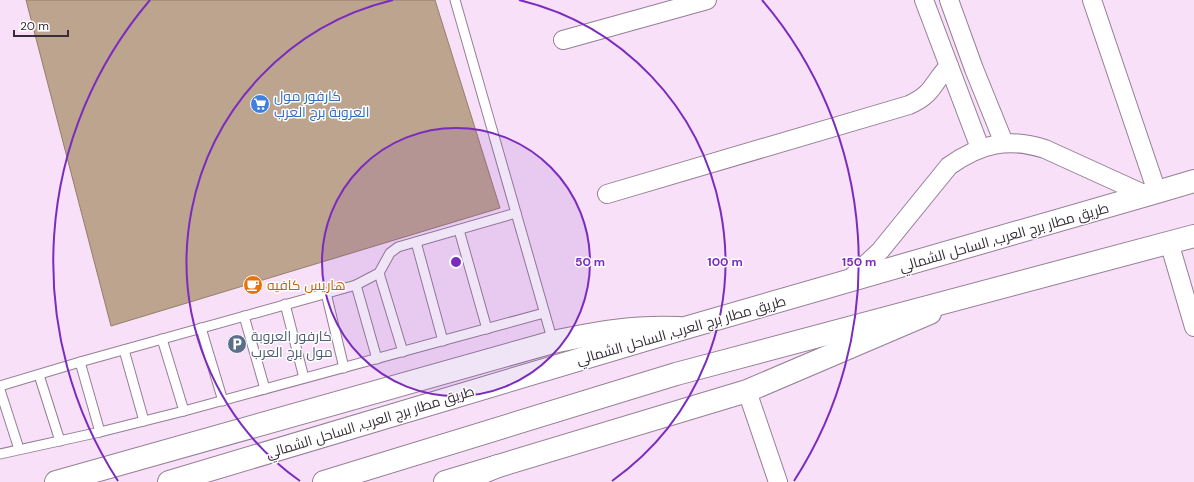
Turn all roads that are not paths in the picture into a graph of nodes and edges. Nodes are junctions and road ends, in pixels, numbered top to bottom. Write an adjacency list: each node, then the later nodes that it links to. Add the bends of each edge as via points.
1 (455, 0): 15 (lane)
2 (707, 0): 7 (street)
3 (924, 0): 8 (street)
4 (949, 0): 6 (street)
5 (1092, 0): 14 (street)
6 (961, 34): 8 (street); 10 (street)
7 (562, 40)
8 (940, 42): 9 (street)
9 (949, 66): 11 (street); 13 (street, via 930,93 909,105)
10 (1004, 143): 11 (street); 14 (street, via 1032,145 1045,149)
11 (980, 148): 21 (street, via 949,166 880,251)
12 (1194, 180): 14 (main road, طريق مطار برج العرب, الساحل الشمالي)
13 (607, 194)
14 (1151, 194): 21 (main road, طريق مطار برج العرب, الساحل الشمالي)
15 (516, 213): 16 (lane); 26 (lane)
16 (459, 230): 18 (lane); 31 (lane)
17 (1194, 236): 19 (main road)
18 (416, 242): 20 (lane, via 390,253); 33 (lane)
19 (1169, 242): 24 (main road); 28 (street)
20 (379, 273): 22 (lane); 36 (lane)
21 (847, 282): 30 (main road, طريق مطار برج العرب, الساحل الشمالي)
22 (356, 285): 23 (lane); 37 (lane)
23 (326, 294): 25 (lane); 39 (lane)
24 (974, 295): 45 (main road); 56 (main road, via 676,374)
25 (285, 304): 27 (lane); 41 (lane)
26 (544, 313): 31 (lane); 34 (lane)
27 (244, 316): 29 (lane); 43 (lane)
28 (1194, 327)
29 (201, 328): 32 (lane); 46 (lane)
30 (685, 328): 34 (main road, via 628,328); 55 (main road, طريق مطار برج العرب, الساحل الشمالي)
31 (487, 329): 33 (lane)
32 (162, 339): 35 (lane); 47 (lane)
33 (443, 341): 36 (lane)
34 (553, 342): 54 (main road)
35 (124, 350): 38 (lane); 48 (lane)
36 (403, 352): 37 (lane)
37 (377, 359): 39 (lane)
38 (80, 362): 40 (lane); 49 (lane)
39 (344, 368): 41 (lane)
40 (39, 375): 42 (lane); 50 (lane)
41 (304, 378): 43 (lane)
42 (0, 386)
43 (265, 389): 46 (lane)
44 (0, 390): 51 (lane)
45 (746, 391): 53 (main road); 59 (street)
46 (223, 401): 47 (lane)
47 (184, 411): 48 (lane)
48 (144, 421): 49 (lane)
49 (100, 432): 50 (lane)
50 (60, 441): 51 (lane)
51 (20, 449): 52 (lane)
52 (0, 454)
53 (498, 466): 57 (main road); 58 (main road)
54 (56, 482)
55 (169, 482)
56 (324, 482)
57 (445, 482)
58 (459, 482)
59 (778, 482)

